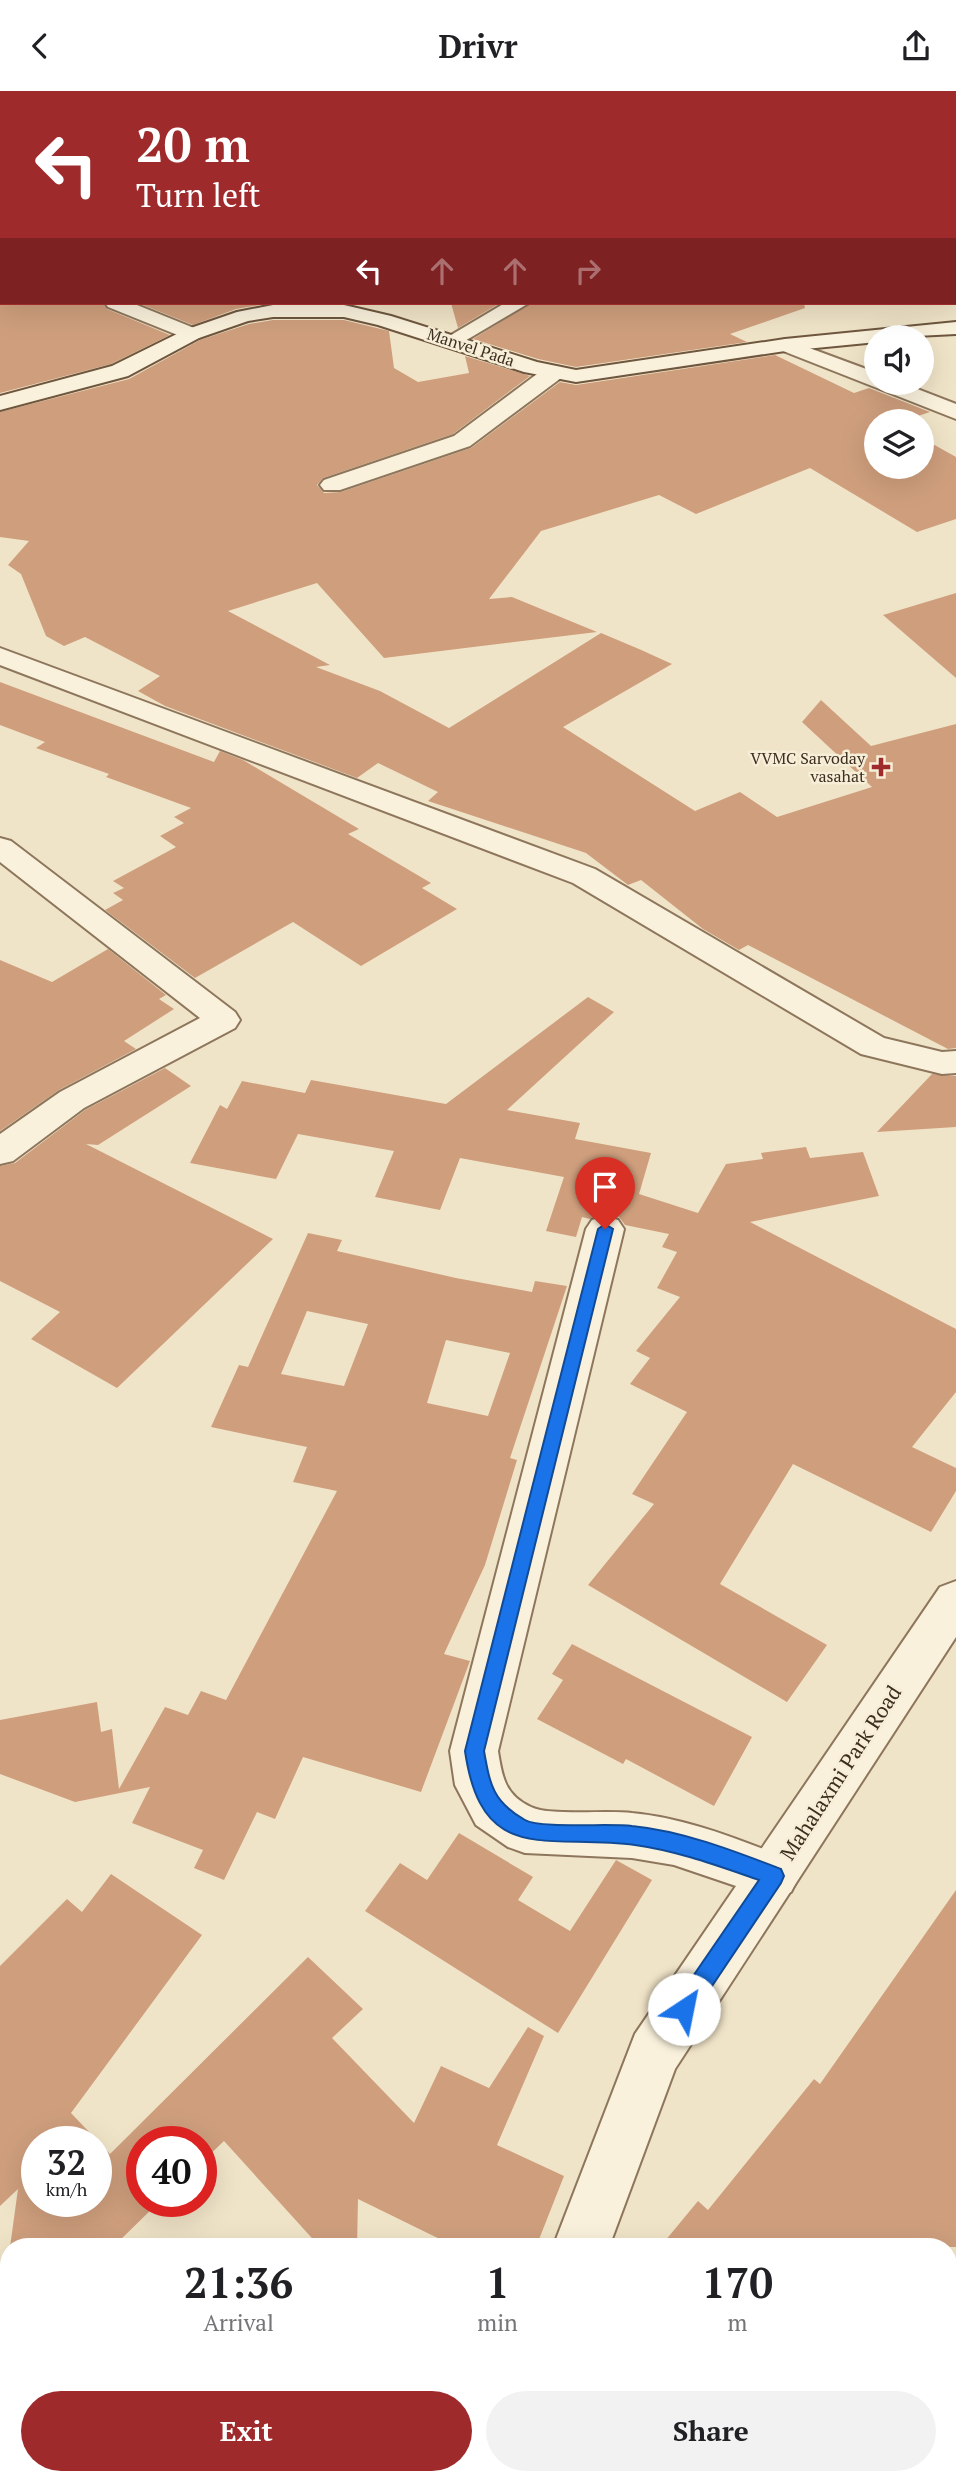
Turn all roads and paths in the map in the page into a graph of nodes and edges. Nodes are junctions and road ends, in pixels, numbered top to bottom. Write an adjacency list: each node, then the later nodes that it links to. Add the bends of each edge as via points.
1 (121, 305): 4 (street)
2 (515, 305): 5 (street)
3 (956, 328): 6 (street, Manvel Pada)
4 (192, 334): 5 (street, Manvel Pada, via 244,316 305,309 344,311); 10 (street, Manvel Pada, via 120,370)
5 (451, 341): 7 (street, Manvel Pada)
6 (785, 345): 7 (street, Manvel Pada, via 600,375); 8 (street)
7 (553, 373): 12 (street, via 462,441)
8 (864, 376)
9 (913, 395): 11 (street)
10 (0, 403)
11 (956, 412)
12 (332, 485)
13 (0, 656): 15 (street, via 584,876 873,1045 942,1063)
14 (0, 848): 16 (street, via 223,1020 72,1100)
15 (956, 1062)
16 (0, 1152)
17 (605, 1229): 19 (street, via 474,1751 480,1784 493,1809 525,1831 632,1835 674,1842)
18 (956, 1600): 19 (street, Mahalaxmi Park Road)
19 (774, 1876): 20 (street, Mahalaxmi Park Road, via 654,2053)
20 (584, 2238)

